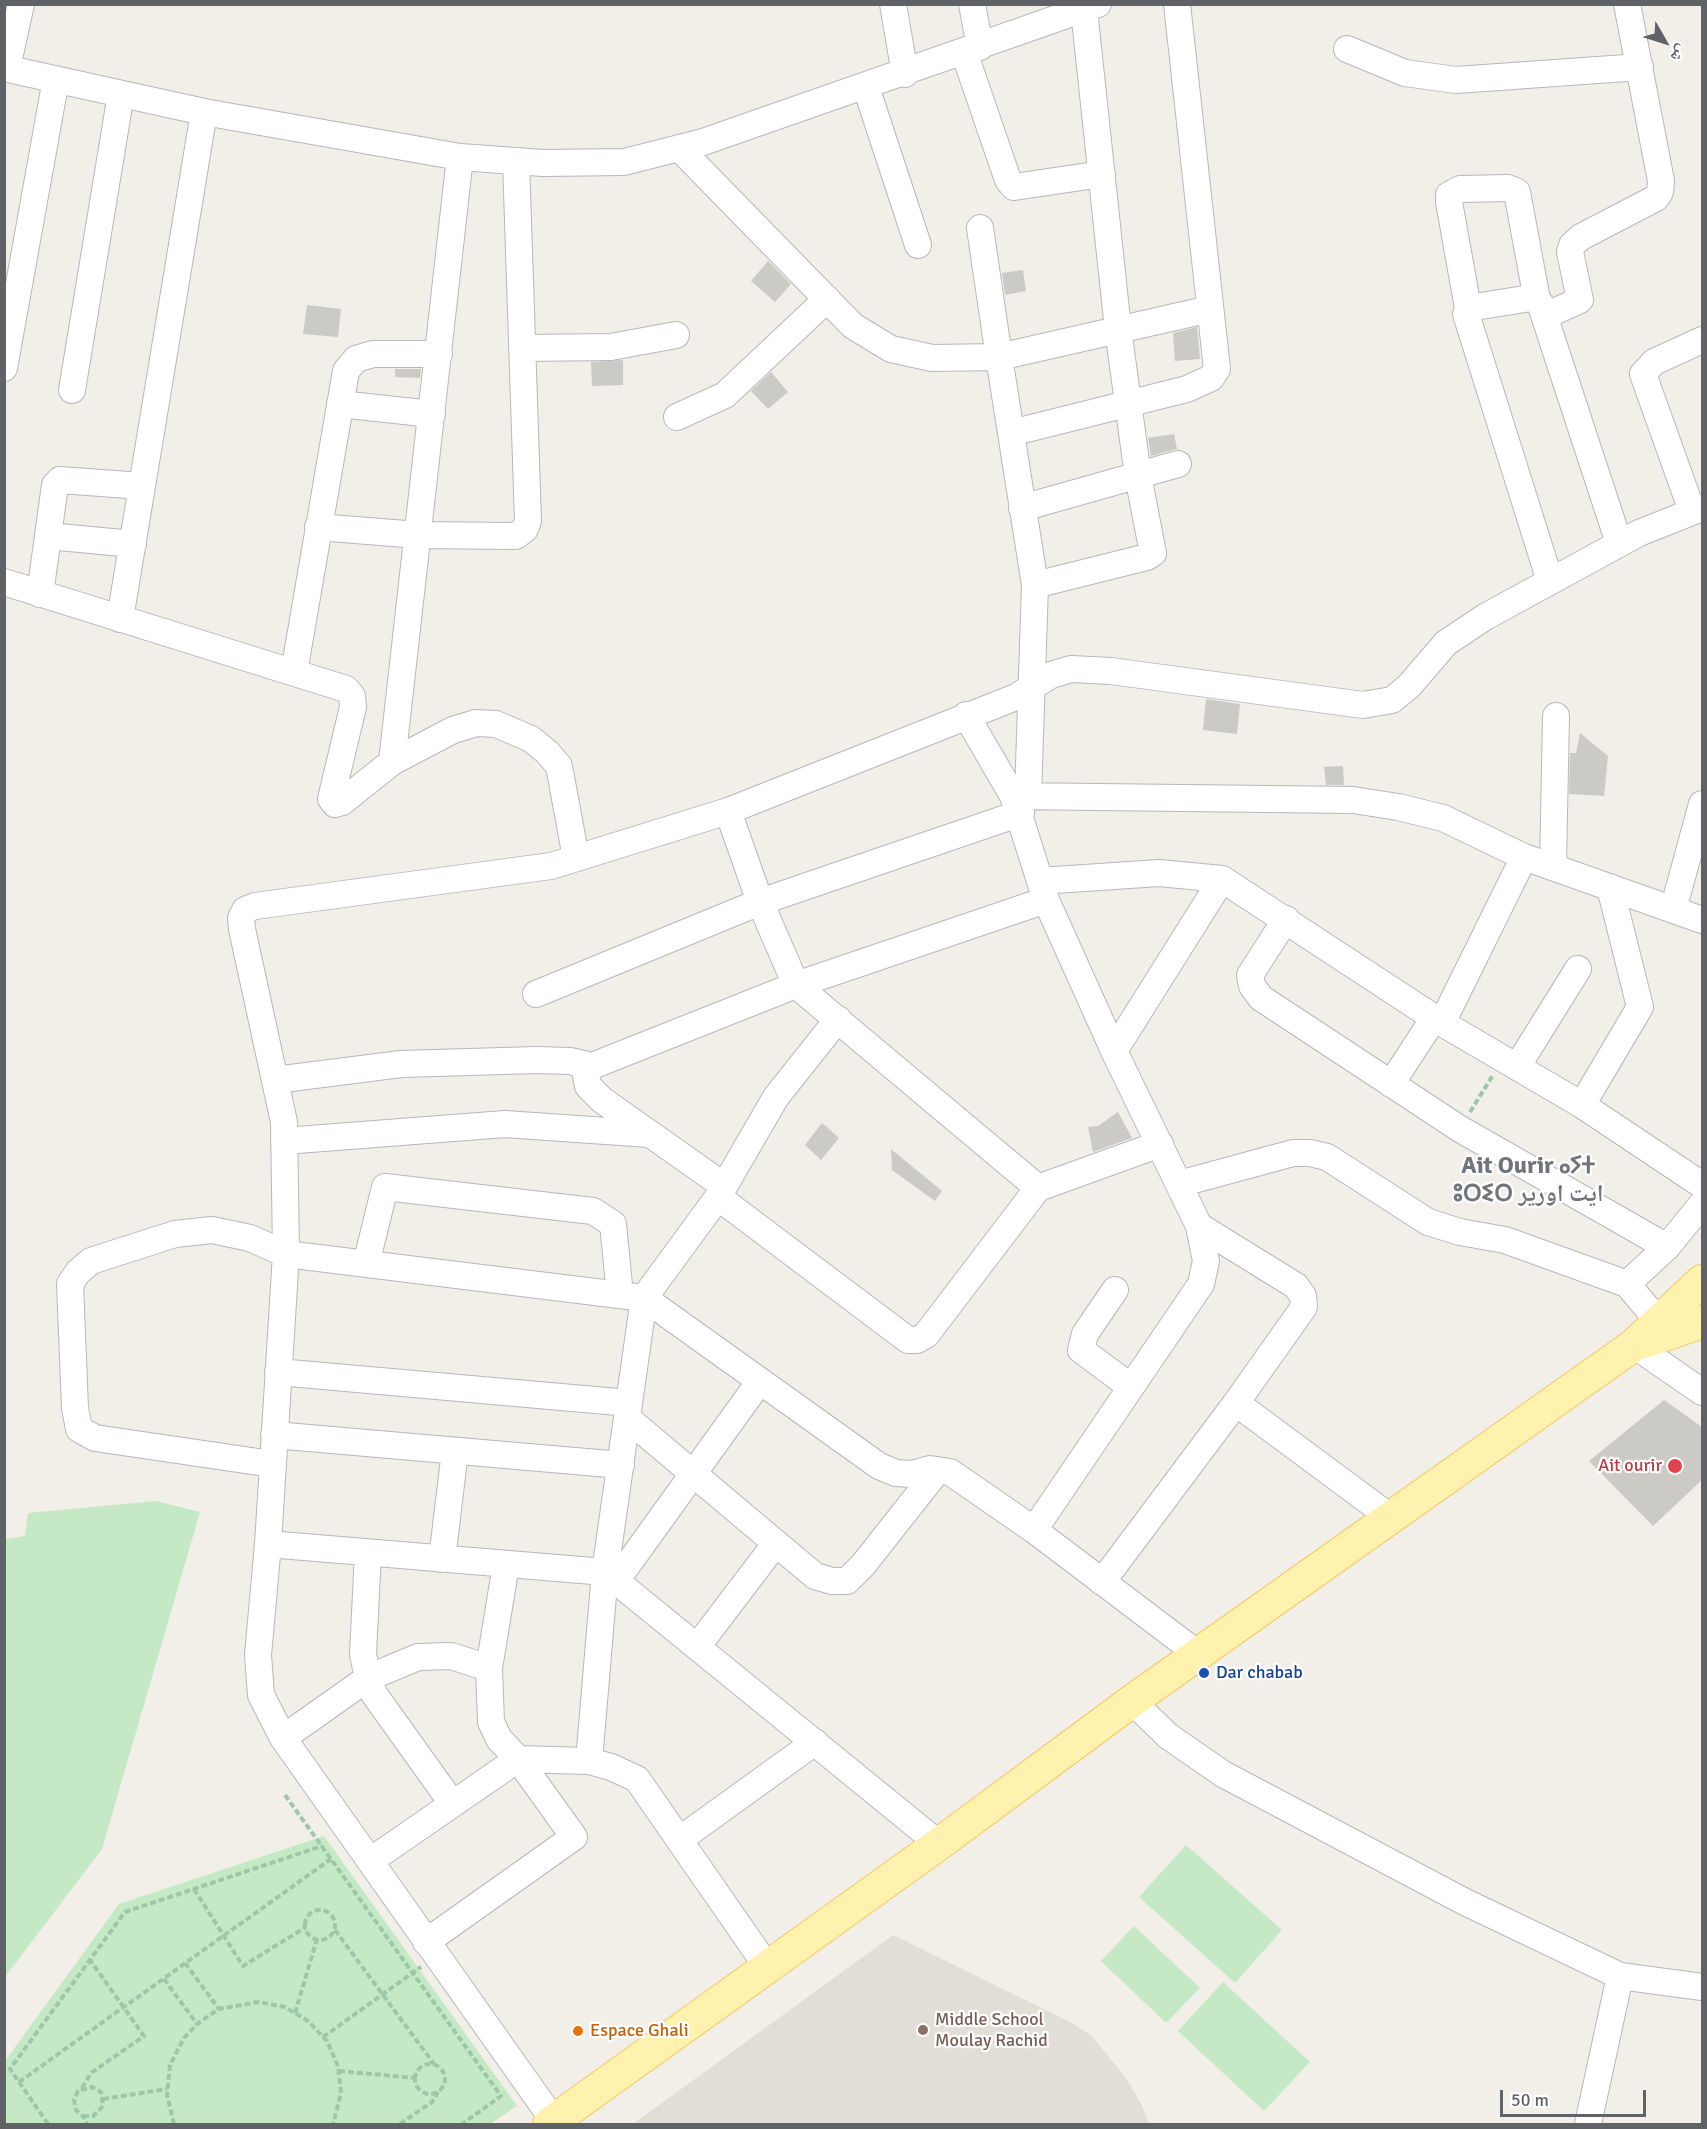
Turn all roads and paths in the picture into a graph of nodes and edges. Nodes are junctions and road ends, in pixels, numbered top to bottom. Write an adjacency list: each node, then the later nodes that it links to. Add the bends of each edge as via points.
1 (21, 4): 11 (street)
2 (893, 4): 12 (street)
3 (972, 4): 9 (street)
4 (1177, 4): 26 (street)
5 (1627, 4): 10 (street)
6 (1091, 7): 7 (street); 20 (street)
7 (1051, 13): 9 (street)
8 (1347, 49): 10 (street, via 1406,73 1456,80)
9 (972, 50): 12 (street); 20 (street, via 1008,180 1014,187)
10 (1640, 67): 25 (street, via 1660,192 1656,198 1572,245 1580,300)
11 (6, 68): 13 (street)
12 (905, 74): 14 (street)
13 (56, 79): 15 (street); 33 (street)
14 (866, 87): 17 (street); 22 (street)
15 (121, 94): 16 (street); 34 (street)
16 (204, 112): 18 (street); 42 (street)
17 (679, 148): 19 (street, via 624,162); 23 (street)
18 (460, 157): 19 (street); 31 (street)
19 (516, 161): 30 (street)
20 (1101, 174): 27 (street)
21 (980, 228): 32 (street)
22 (918, 245)
23 (826, 299): 32 (street, via 853,326 891,349 932,358); 38 (street, via 725,395)
24 (1468, 308): 25 (street); 25 (street, via 1449,195 1460,189 1508,188 1517,192); 50 (street, via 1466,314)
25 (1541, 308): 48 (street)
26 (1210, 309): 27 (street); 36 (street, via 1217,369 1211,378 1187,389)
27 (1118, 329): 32 (street); 36 (street)
28 (676, 335): 30 (street, via 611,347)
29 (1702, 340): 44 (street, via 1654,362 1643,374)
30 (522, 348): 46 (street, via 528,521 525,529 516,536)
31 (439, 354): 35 (street, via 373,354 356,359 346,370); 37 (street)
32 (999, 357): 39 (street)
33 (4, 368)
34 (72, 390)
35 (340, 404): 37 (street); 45 (street)
36 (1127, 404): 39 (street); 41 (street)
37 (432, 414): 46 (street)
38 (677, 417)
39 (1011, 433): 43 (street)
40 (1178, 465): 41 (street)
41 (1138, 476): 43 (street); 52 (street, via 1152,553)
42 (142, 486): 47 (street, via 60,480 55,485); 49 (street)
43 (1022, 508): 52 (street)
44 (1697, 509): 48 (street)
45 (318, 527): 46 (street); 55 (street)
46 (418, 535): 59 (street)
47 (48, 536): 49 (street); 53 (street)
48 (1619, 543): 50 (street)
49 (133, 544): 54 (street)
50 (1550, 581): 56 (street, via 1446,643 1392,700 1364,705 1071,669 1051,675)
51 (4, 582): 53 (street)
52 (1035, 585): 56 (street)
53 (40, 594): 54 (street)
54 (120, 619): 55 (street)
55 (294, 672): 59 (street, via 337,685 352,696 353,707 331,799 334,804 342,802)
56 (1032, 688): 57 (street); 60 (street)
57 (966, 715): 60 (street); 61 (street)
58 (1556, 716): 65 (street)
59 (392, 762): 64 (street, via 453,730 476,723 496,724 531,739 559,766)
60 (1021, 802): 63 (street, via 1353,800 1443,818); 68 (street); 69 (street)
61 (728, 811): 64 (street); 69 (street)
62 (1701, 818): 70 (street)
63 (1524, 857): 65 (street); 77 (street)
64 (576, 858): 81 (street, via 551,866 245,910 242,929)
65 (1553, 866): 67 (street)
66 (1222, 879): 68 (street, via 1159,873); 71 (street); 78 (street)
67 (1610, 887): 70 (street); 83 (street, via 1640,1006)
68 (1043, 891): 74 (street); 78 (street)
69 (760, 902): 74 (street); 75 (street)
70 (1673, 910): 72 (street)
71 (1286, 919): 77 (street); 82 (street, via 1250,975 1252,986 1260,998)
72 (1702, 920)
73 (1578, 969): 79 (street)
74 (796, 985): 76 (street); 80 (street)
75 (536, 994)
76 (838, 1019): 90 (street); 91 (street, via 776,1097)
77 (1438, 1020): 79 (street); 82 (street)
78 (1114, 1051): 87 (street)
79 (1510, 1063): 83 (street); 84 (path)
80 (592, 1066): 81 (street, via 537,1060 400,1065); 85 (street, via 586,1076 588,1086)
81 (275, 1080): 86 (street)
82 (1391, 1083): 84 (street)
83 (1582, 1105): 89 (street)
84 (1460, 1129): 94 (street)
85 (651, 1134): 86 (street, via 506,1124); 91 (street)
86 (284, 1141): 95 (street)
87 (1160, 1144): 88 (street); 90 (street)
88 (1179, 1185): 93 (street); 98 (street, via 1293,1153 1310,1152 1327,1157 1428,1222 1505,1240)
89 (1702, 1185)
90 (1038, 1188): 91 (street, via 926,1335 917,1340 908,1340)
91 (721, 1191): 100 (street)
92 (1702, 1204): 94 (street)
93 (1199, 1226): 106 (street, via 1206,1261 1201,1284); 108 (street, via 1296,1286 1303,1296 1304,1307)
94 (1667, 1246): 98 (street)
95 (286, 1254): 96 (street); 104 (street); 112 (street, via 250,1238 212,1230 175,1234 91,1261 70,1284 79,1429 95,1438)
96 (366, 1264): 100 (street); 100 (street, via 385,1186 593,1211 613,1224)
97 (1702, 1281): 101 (main road)
98 (1627, 1284): 101 (street)
99 (1115, 1290): 106 (street, via 1085,1334 1081,1350)
100 (632, 1297): 105 (street); 109 (street)
101 (1659, 1322): 103 (main road)
102 (1702, 1322): 103 (main road)
103 (1635, 1345): 107 (street); 116 (main road)
104 (278, 1372): 109 (street); 110 (street)
105 (760, 1381): 114 (street, via 879,1466 896,1473); 115 (street)
106 (1131, 1387): 117 (street)
107 (1702, 1392)
108 (1236, 1403): 116 (street); 124 (street)
109 (628, 1410): 113 (street); 115 (street)
110 (274, 1435): 111 (street); 112 (street)
111 (455, 1451): 113 (street); 121 (street)
112 (272, 1464): 119 (street)
113 (621, 1465): 123 (street)
114 (938, 1470): 117 (street, via 950,1472); 118 (street, via 847,1581 815,1576)
115 (693, 1474): 118 (street); 123 (street)
116 (1390, 1517): 126 (main road)
117 (1034, 1530): 124 (street)
118 (776, 1543): 125 (street)
119 (268, 1544): 120 (street); 130 (street, via 258,1655 261,1695)
120 (368, 1553): 121 (street); 128 (street, via 363,1654)
121 (442, 1559): 122 (street)
122 (506, 1566): 123 (street); 127 (street)
123 (610, 1577): 125 (street); 133 (street)
124 (1102, 1582): 126 (street)
125 (697, 1647): 131 (street)
126 (1198, 1654): 129 (main road)
127 (489, 1668): 128 (street, via 451,1656 418,1656); 132 (street, via 491,1722 499,1739)
128 (368, 1678): 130 (street); 135 (street, via 374,1694)
129 (1132, 1701): 137 (main road); 151 (street, via 1167,1736 1223,1774 1465,1902)
130 (283, 1737): 140 (street)
131 (815, 1742): 136 (street); 137 (street)
132 (518, 1759): 133 (street); 135 (street); 146 (street, via 574,1837)
133 (589, 1761): 136 (street, via 637,1779)
134 (285, 1795): 138 (path)
135 (452, 1803): 140 (street)
136 (679, 1840): 149 (street)
137 (939, 1845): 149 (main road)
138 (322, 1846): 139 (path); 141 (path)
139 (331, 1859): 144 (path); 150 (path)
140 (370, 1861): 146 (street)
141 (194, 1889): 144 (path); 147 (path, via 125,1912)
142 (306, 1927): 143 (path, via 310,1914 324,1910 335,1920); 144 (path, via 243,1966); 145 (path)
143 (335, 1930): 145 (path, via 329,1937); 154 (path)
144 (224, 1936): 148 (path)
145 (317, 1940): 157 (path)
146 (431, 1949): 150 (path); 169 (street)
147 (90, 1960): 155 (path); 163 (path, via 10,2069)
148 (185, 1963): 152 (path); 156 (path)
149 (768, 1968): 169 (main road)
150 (413, 1973): 154 (path); 175 (path, via 501,2096)
151 (1620, 1976): 153 (street); 176 (street)
152 (164, 1979): 155 (path); 158 (path)
153 (1702, 1987)
154 (382, 1995): 159 (path); 160 (path)
155 (124, 2007): 163 (path); 164 (path, via 144,2036 91,2073)
156 (219, 2009): 157 (path, via 258,2002); 158 (path)
157 (295, 2013): 159 (path)
158 (197, 2024): 165 (path, via 184,2038 170,2065)
159 (323, 2037): 161 (path)
160 (434, 2064): 162 (path, via 423,2065); 166 (path, via 444,2074)
161 (339, 2071): 162 (path); 173 (path, via 341,2093)
162 (415, 2078): 166 (path, via 421,2091)
163 (19, 2082): 170 (path)
164 (82, 2088): 167 (path, via 97,2089); 168 (path, via 74,2100 76,2110)
165 (167, 2089): 167 (path); 172 (path)
166 (439, 2091): 174 (path, via 432,2102)
167 (103, 2099): 168 (path, via 97,2114)
168 (83, 2116): 171 (path)
169 (551, 2123)
170 (48, 2124)
171 (87, 2124)
172 (174, 2124)
173 (333, 2124)
174 (400, 2124)
175 (462, 2124)
176 (1588, 2124)

